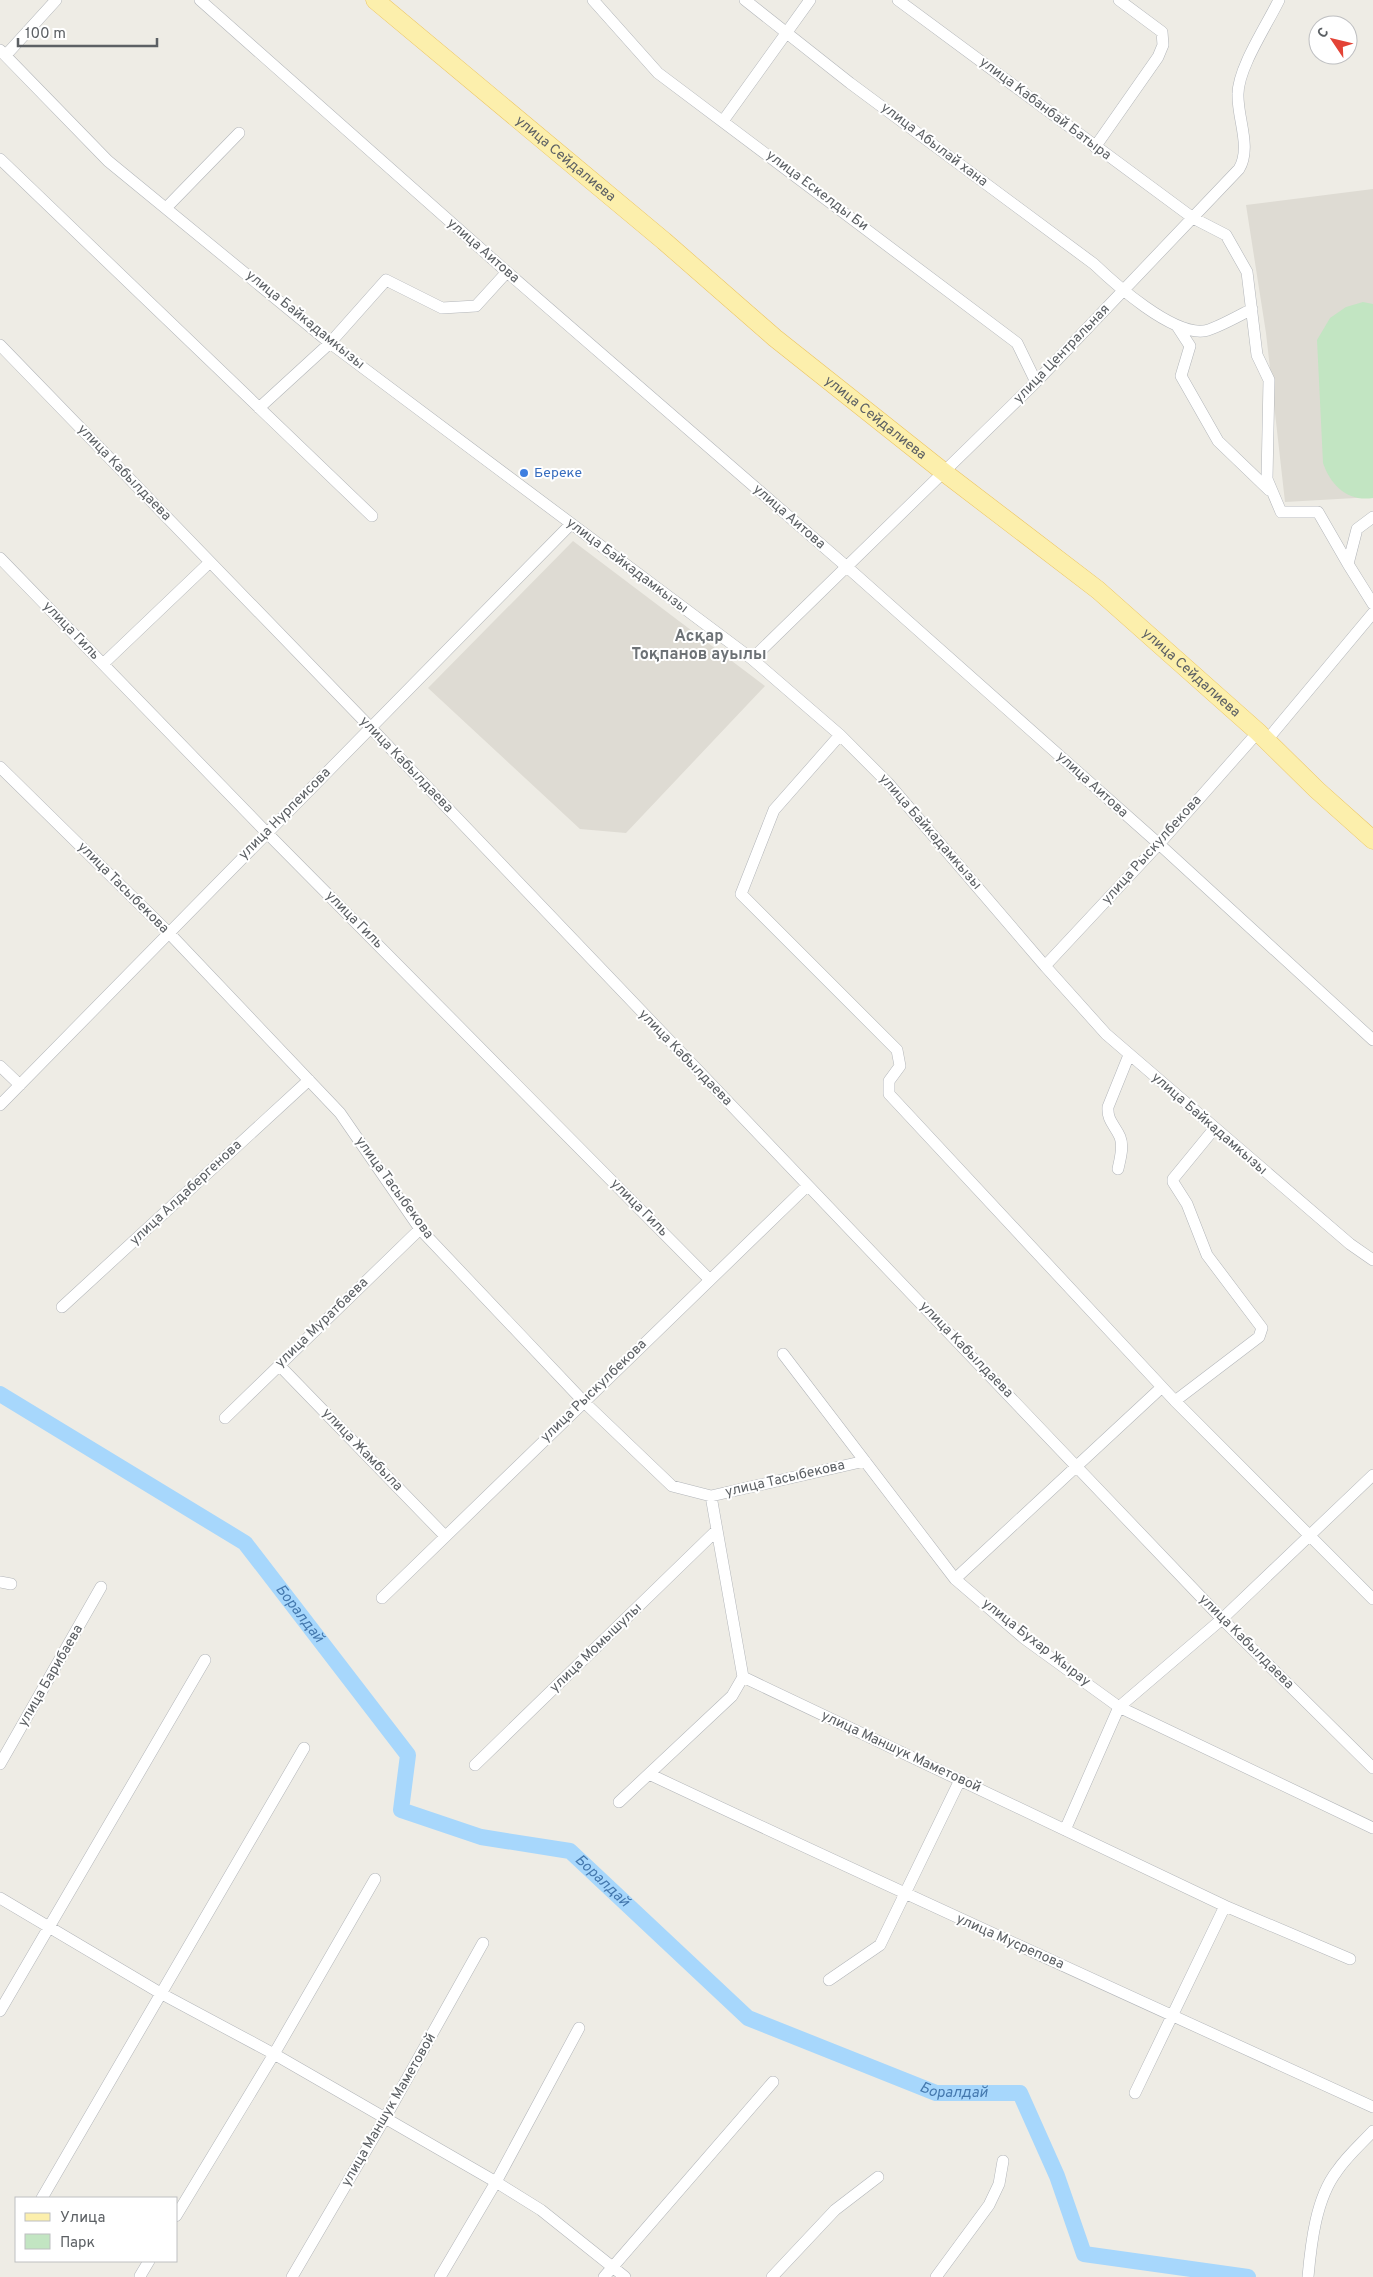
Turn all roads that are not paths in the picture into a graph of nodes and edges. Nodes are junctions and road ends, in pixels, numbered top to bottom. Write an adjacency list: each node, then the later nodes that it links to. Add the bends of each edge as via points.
1 (56, 0): 11 (street)
2 (200, 0): 18 (street, улица Аитова)
3 (375, 0): 26 (main road, улица Сейдалиева, via 775,338)
4 (593, 0): 12 (street, улица Ескелды Би, via 658,73)
5 (745, 0): 10 (street, улица Абылай хана)
6 (810, 0): 10 (street)
7 (898, 0): 14 (street, улица Кабанбай Батыра)
8 (1119, 0): 14 (street, via 1162,32 1163,45)
9 (1279, 0): 17 (street, улица Центральная, via 1240,82 1242,165)
10 (786, 31): 12 (street); 19 (street, улица Абылай хана, via 850,83 1094,264)
11 (3, 53): 16 (street, улица Байкадамкызы, via 108,161)
12 (723, 121): 24 (street, улица Ескелды Би, via 1017,343)
13 (239, 133): 16 (street)
14 (1095, 146): 17 (street, улица Кабанбай Батыра)
15 (0, 159): 25 (street)
16 (166, 208): 22 (street, улица Байкадамкызы)
17 (1193, 218): 19 (street, улица Центральная); 20 (street, улица Кабанбай Батыра, via 1226,236 1247,272)
18 (506, 272): 22 (street, via 476,306 442,308 386,280); 34 (street, улица Аитова)
19 (1122, 292): 21 (street, улица Абылай хана); 24 (street, улица Центральная)
20 (1252, 309): 21 (street, via 1203,332); 27 (street, улица Кабанбай Батыра, via 1257,355 1269,380 1267,479)
21 (1177, 326): 27 (street, via 1190,346 1181,376 1218,442)
22 (330, 343): 25 (street); 30 (street, улица Байкадамкызы)
23 (0, 345): 32 (street, улица Кабылдаева)
24 (1036, 382): 26 (street, улица Центральная)
25 (259, 408): 28 (street)
26 (944, 473): 34 (street, улица Центральная); 41 (main road, улица Сейдалиева, via 1098,590)
27 (1273, 494): 33 (street, via 1281,512 1318,512)
28 (372, 516)
29 (1373, 517): 33 (street, via 1357,529)
30 (571, 524): 37 (street, улица Байкадамкызы); 39 (street, улица Нурпеисова)
31 (0, 558): 38 (street, улица Гиль)
32 (210, 562): 38 (street); 39 (street, улица Кабылдаева)
33 (1348, 564): 35 (street)
34 (847, 567): 37 (street, улица Центральная); 45 (street, улица Аитова)
35 (1373, 604)
36 (1373, 613): 41 (street, улица Рыскулбекова)
37 (752, 659): 40 (street, улица Байкадамкызы)
38 (103, 664): 43 (street, улица Гиль)
39 (371, 728): 43 (street, улица Нурпеисова); 56 (street, улица Кабылдаева)
40 (840, 735): 47 (street, улица Байкадамкызы, via 888,783); 63 (street, via 774,810 741,894 898,1050 900,1066 888,1081 889,1094)
41 (1262, 736): 44 (main road, улица Сейдалиева); 45 (street, улица Рыскулбекова)
42 (0, 767): 46 (street, улица Тасыбекова)
43 (267, 833): 46 (street, улица Нурпеисова); 59 (street, улица Гиль)
44 (1373, 840)
45 (1159, 844): 47 (street, улица Рыскулбекова); 48 (street, улица Аитова)
46 (169, 933): 51 (street, улица Тасыбекова); 52 (street, улица Нурпеисова)
47 (1045, 966): 49 (street, улица Байкадамкызы)
48 (1373, 1040)
49 (1129, 1055): 54 (street, улица Байкадамкызы); 55 (street, via 1107,1115 1120,1137 1122,1152)
50 (0, 1066): 52 (street)
51 (309, 1080): 57 (street, улица Тасыбекова, via 340,1113); 60 (street, улица Алдабергенова)
52 (20, 1085): 53 (street, улица Нурпеисова)
53 (0, 1105)
54 (1214, 1129): 58 (street, улица Байкадамкызы); 65 (street, via 1173,1182 1187,1204 1207,1255 1262,1328 1259,1337)
55 (1118, 1170)
56 (807, 1186): 59 (street, улица Рыскулбекова); 68 (street, улица Кабылдаева)
57 (420, 1229): 62 (street, улица Муратбаева); 64 (street, улица Тасыбекова)
58 (1373, 1260)
59 (710, 1280): 64 (street, улица Рыскулбекова)
60 (62, 1307)
61 (783, 1354): 67 (street, улица Бухар Жырау)
62 (279, 1365): 66 (street, улица Муратбаева); 72 (street, улица Жамбыла)
63 (1162, 1387): 65 (street); 68 (street)
64 (582, 1401): 70 (street, улица Тасыбекова, via 672,1486); 72 (street, улица Рыскулбекова)
65 (1175, 1401): 73 (street)
66 (225, 1418)
67 (865, 1461): 70 (street, улица Тасыбекова); 74 (street, улица Бухар Жырау)
68 (1077, 1465): 74 (street); 78 (street, улица Кабылдаева)
69 (1373, 1475): 73 (street)
70 (711, 1496): 71 (street)
71 (717, 1530): 80 (street); 84 (street, улица Момышулы)
72 (445, 1536): 76 (street, улица Рыскулбекова)
73 (1310, 1538): 77 (street); 78 (street)
74 (955, 1579): 81 (street, улица Бухар Жырау, via 1025,1639)
75 (101, 1588): 83 (street, улица Барибаева)
76 (382, 1598)
77 (1373, 1600)
78 (1222, 1620): 81 (street); 85 (street, улица Кабылдаева)
79 (205, 1660): 95 (street)
80 (743, 1678): 86 (street, via 732,1696); 87 (street, улица Маншук Маметовой)
81 (1120, 1707): 89 (street, улица Бухар Жырау); 90 (street)
82 (304, 1748): 99 (street)
83 (0, 1764)
84 (475, 1765)
85 (1373, 1768)
86 (649, 1774): 88 (street); 92 (street, улица Мусрепова)
87 (960, 1780): 90 (street, улица Маншук Маметовой); 92 (street)
88 (619, 1802)
89 (1373, 1828)
90 (1065, 1830): 94 (street, улица Маншук Маметовой)
91 (375, 1880): 103 (street)
92 (905, 1894): 98 (street, via 880,1945); 101 (street, улица Мусрепова)
93 (0, 1898): 95 (street)
94 (1225, 1906): 97 (street, улица Маншук Маметовой); 101 (street)
95 (50, 1927): 99 (street); 100 (street)
96 (483, 1943): 107 (street, улица Маншук Маметовой)
97 (1350, 1959)
98 (829, 1980)
99 (162, 1994): 103 (street); 112 (street)
100 (0, 2011)
101 (1171, 2014): 105 (street); 106 (street, улица Мусрепова)
102 (579, 2028): 111 (street)
103 (274, 2054): 107 (street); 113 (street)
104 (773, 2082): 115 (street)
105 (1134, 2093)
106 (1373, 2107)
107 (385, 2118): 111 (street); 117 (street, улица Маншук Маметовой)
108 (1373, 2131): 123 (street, via 1337,2170 1326,2190 1319,2207)
109 (1003, 2161): 122 (street, via 999,2184 989,2205)
110 (878, 2177): 121 (street, via 835,2210)
111 (496, 2182): 115 (street, via 541,2210); 118 (street)
112 (43, 2197)
113 (178, 2213)
114 (148, 2262): 116 (street)
115 (613, 2267): 119 (street); 120 (street)
116 (140, 2276)
117 (292, 2277)
118 (440, 2277)
119 (604, 2277)
120 (624, 2277)
121 (772, 2277)
122 (936, 2277)
123 (1308, 2277)

